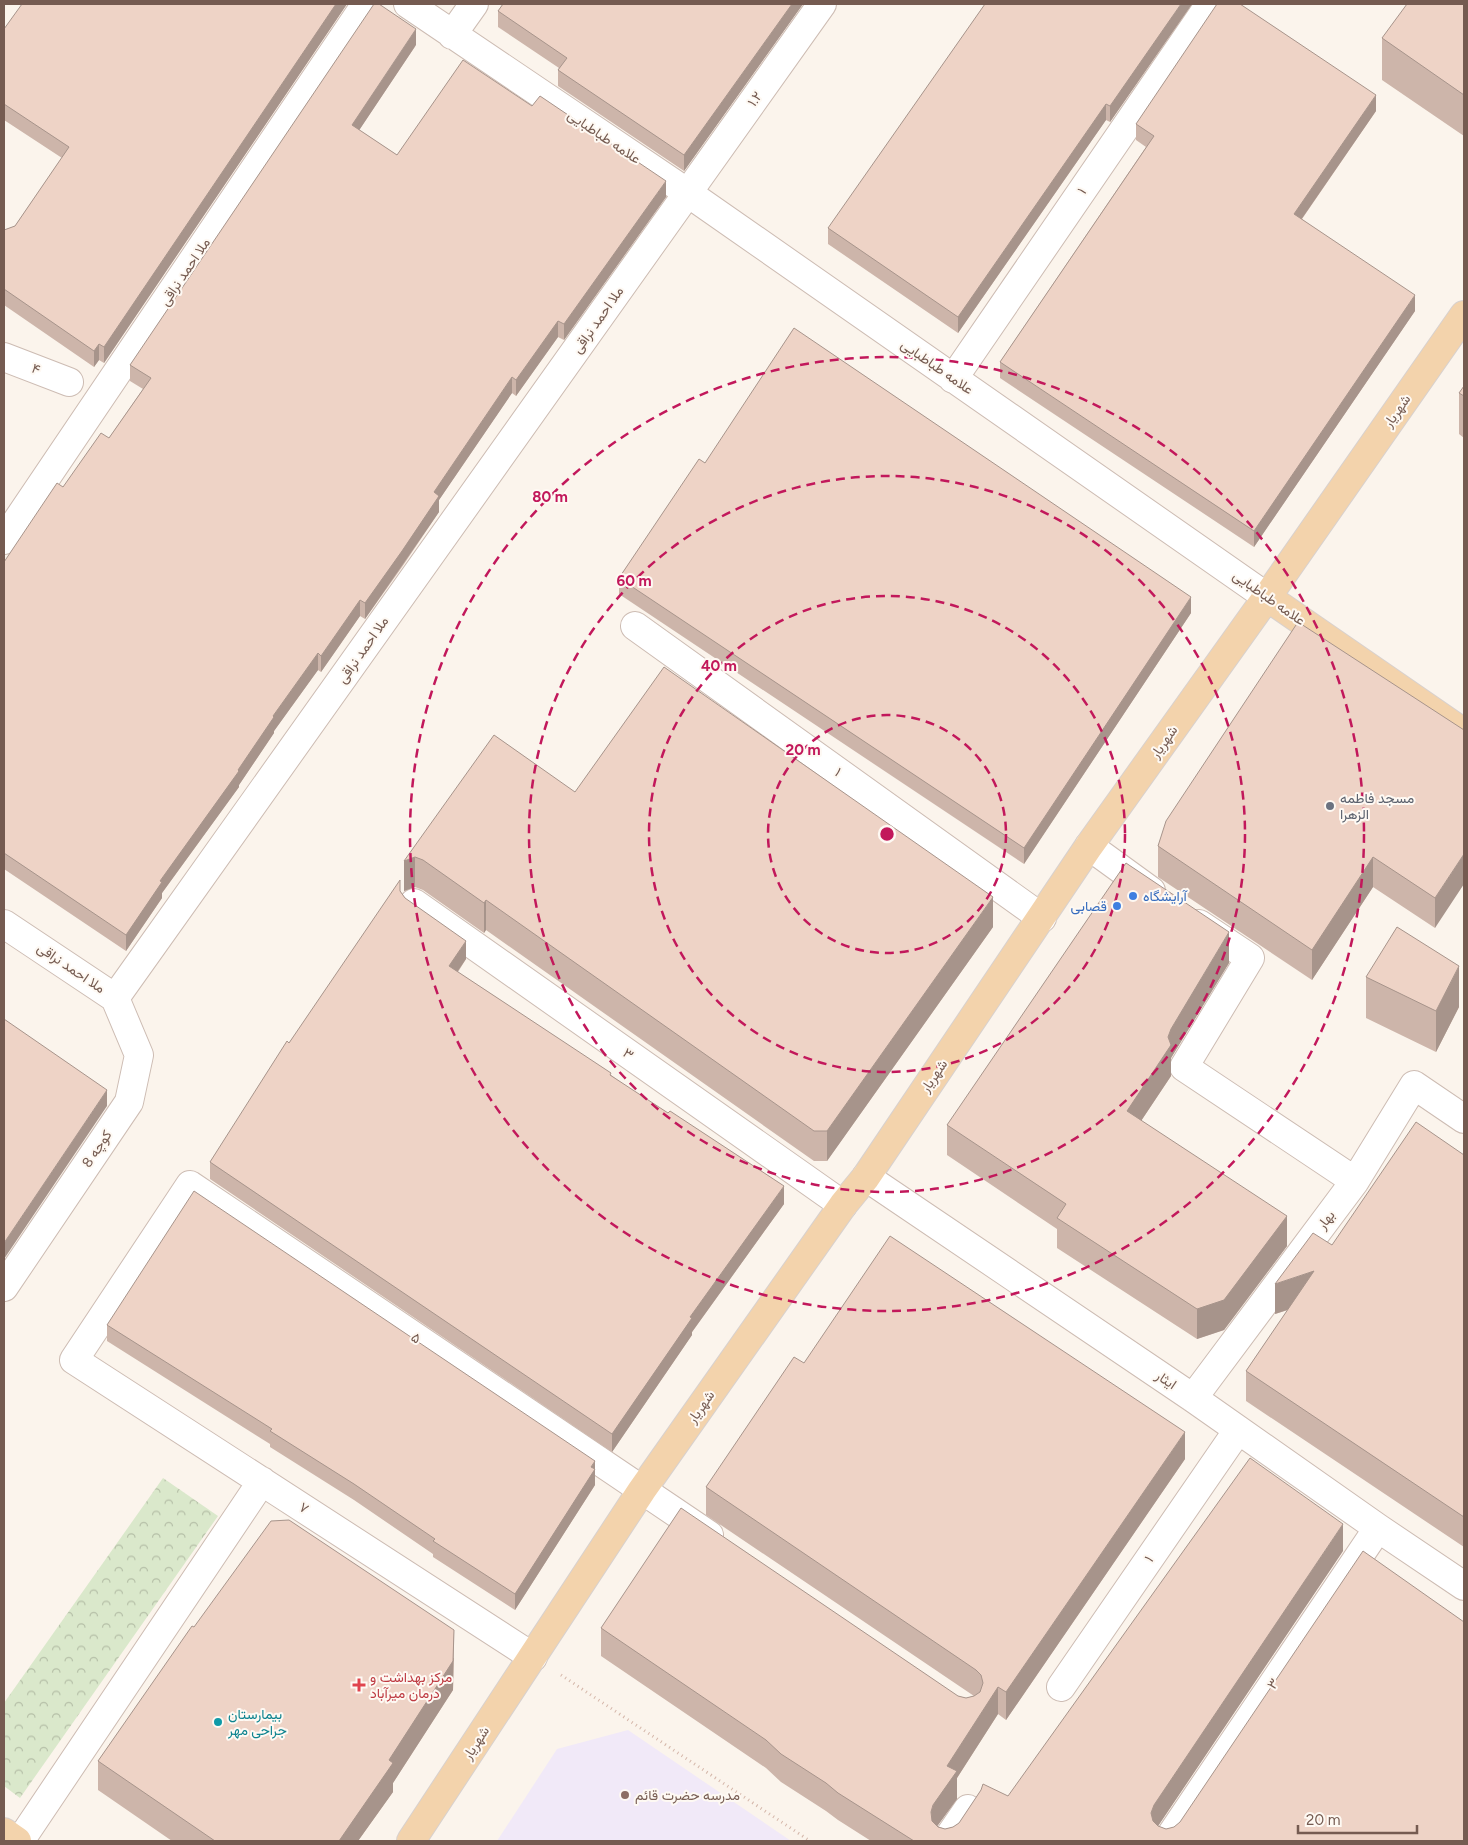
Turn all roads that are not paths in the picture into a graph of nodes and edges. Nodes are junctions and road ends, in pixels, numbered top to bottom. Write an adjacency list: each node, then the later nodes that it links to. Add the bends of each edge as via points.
1 (366, 4): 12 (street, ملا احمد نراقی)
2 (408, 4): 6 (street, علامه طباطبایی)
3 (474, 4): 6 (street)
4 (822, 4): 7 (street, ۱.۲)
5 (1210, 4): 10 (street, ۱)
6 (452, 35): 7 (street, علامه طباطبایی)
7 (688, 193): 10 (street, علامه طباطبایی); 20 (street, ملا احمد نراقی)
8 (1464, 315): 13 (main road, شهریار)
9 (4, 357): 11 (street, ۴)
10 (954, 379): 13 (street, علامه طباطبایی)
11 (69, 382)
12 (4, 540)
13 (1267, 597): 15 (main road, علامه طباطبایی); 16 (main road, شهریار)
14 (635, 626): 18 (street, ۱)
15 (1464, 733)
16 (1090, 846): 18 (main road, شهریار); 23 (street, via 1250,958 1184,1067)
17 (414, 903): 24 (street, ۳)
18 (1042, 918): 22 (main road, شهریار)
19 (4, 924): 20 (street, ملا احمد نراقی)
20 (115, 998): 25 (street, کوچه 8, via 139,1055 129,1102)
21 (1464, 1119): 23 (street, بهار, via 1414,1085)
22 (866, 1177): 24 (main road, شهریار); 27 (street, ایثار)
23 (1355, 1181): 27 (street, بهار)
24 (843, 1205): 30 (main road, شهریار)
25 (4, 1287)
26 (74, 1360): 29 (street, ۷); 30 (street, ۵, via 190,1185)
27 (1193, 1398): 28 (street, ایثار)
28 (1238, 1430): 31 (street, ایثار); 35 (street, ۱)
29 (262, 1481): 34 (street, ۷); 38 (street)
30 (642, 1490): 32 (street, ۵); 34 (main road, شهریار)
31 (1378, 1528): 33 (street, ایثار); 41 (street, ۳)
32 (732, 1550)
33 (1464, 1586)
34 (533, 1656): 39 (main road, شهریار)
35 (1060, 1687)
36 (968, 1809): 40 (street)
37 (4, 1832): 38 (main road)
38 (18, 1841)
39 (411, 1841)
40 (946, 1841)
41 (1167, 1841)

